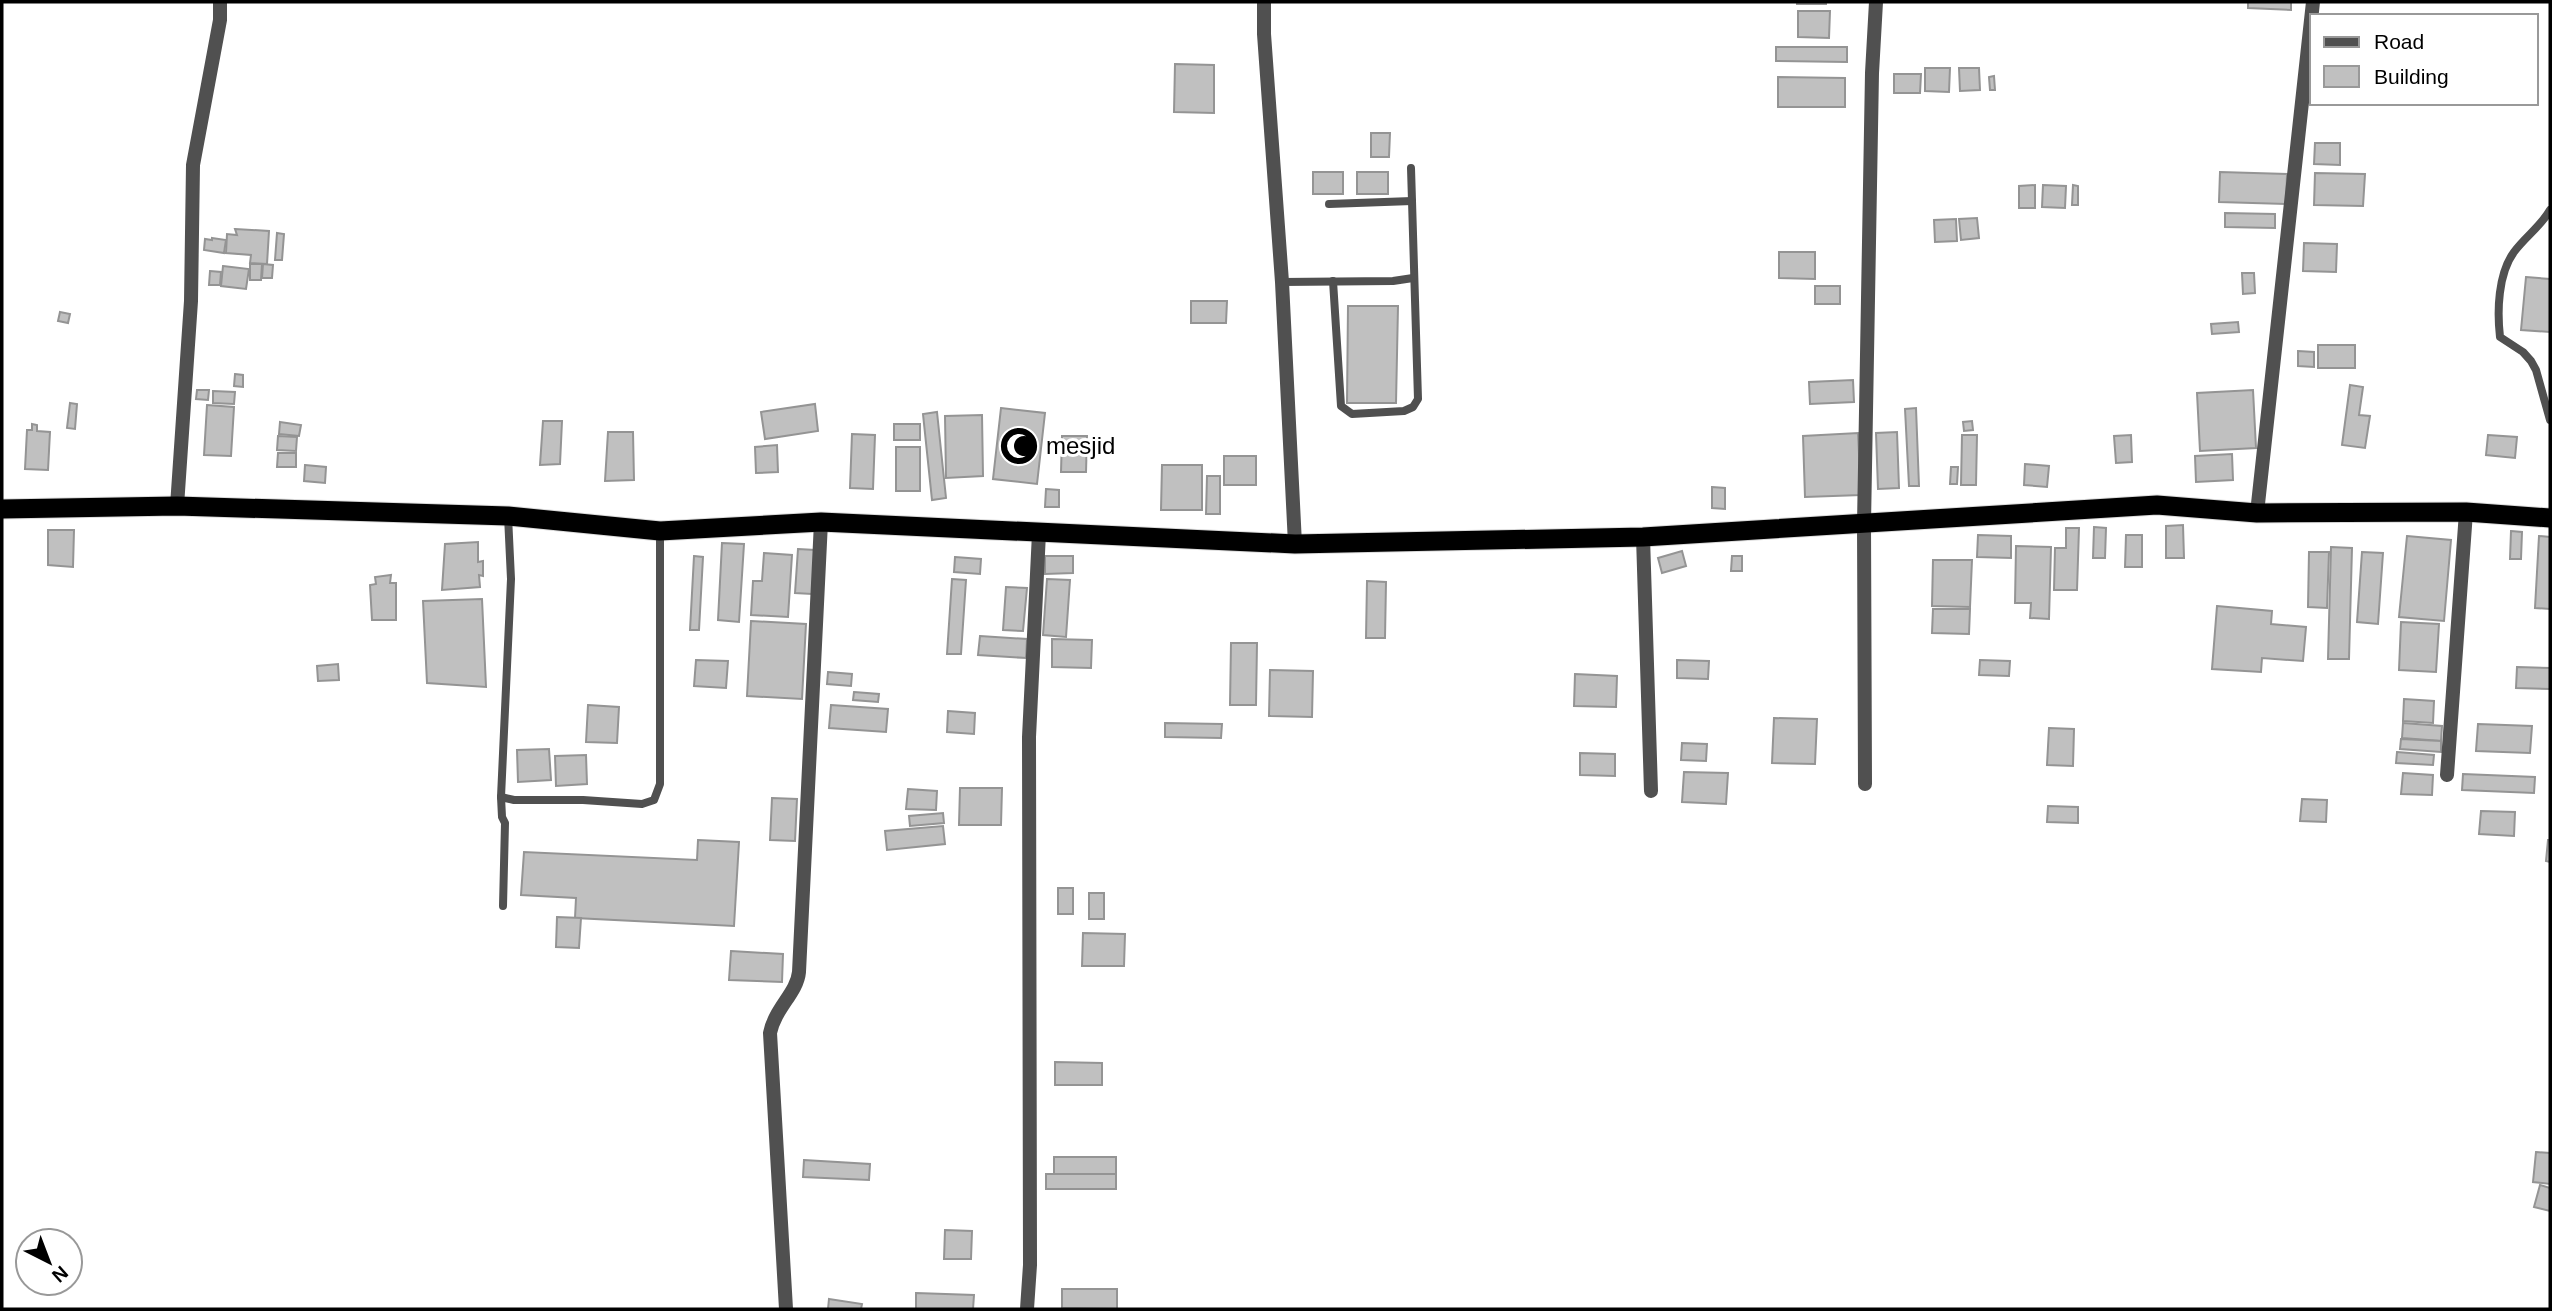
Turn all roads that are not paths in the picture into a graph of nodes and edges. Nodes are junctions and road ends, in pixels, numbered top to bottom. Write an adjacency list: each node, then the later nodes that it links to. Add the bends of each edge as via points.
1 (220, 2): 13 (street, via 193,165 191,301)
2 (1264, 2): 11 (street)
3 (1876, 2): 20 (street)
4 (2310, 29): 16 (street)
5 (1411, 167): 6 (lane)
6 (1412, 201): 7 (lane); 9 (lane)
7 (1329, 204)
8 (2550, 210): 12 (lane, via 2514,251 2505,270 2497,316 2500,337 2524,352 2536,370)
9 (1413, 278): 10 (lane); 10 (lane, via 1417,404 1404,411 1352,414 1341,406)
10 (1334, 281): 11 (lane)
11 (1282, 282): 24 (street)
12 (2550, 420)
13 (177, 506): 14 (highway); 17 (highway)
14 (2, 509)
15 (2466, 512): 16 (highway); 18 (highway); 25 (street)
16 (2257, 513): 20 (highway, via 2157,505)
17 (508, 516): 21 (highway); 28 (lane, via 511,579)
18 (2550, 518)
19 (821, 523): 21 (highway); 22 (highway); 30 (street, via 799,972 770,1033)
20 (1864, 524): 23 (highway); 26 (street)
21 (660, 531): 28 (lane, via 660,784 654,800 642,804)
22 (1040, 533): 24 (highway); 31 (street, via 1029,737)
23 (1643, 537): 24 (highway); 27 (street)
24 (1296, 544)
25 (2447, 775)
26 (1865, 784)
27 (1651, 790)
28 (501, 797): 29 (lane, via 505,823)
29 (503, 906)
30 (786, 1309)
31 (1027, 1309)

